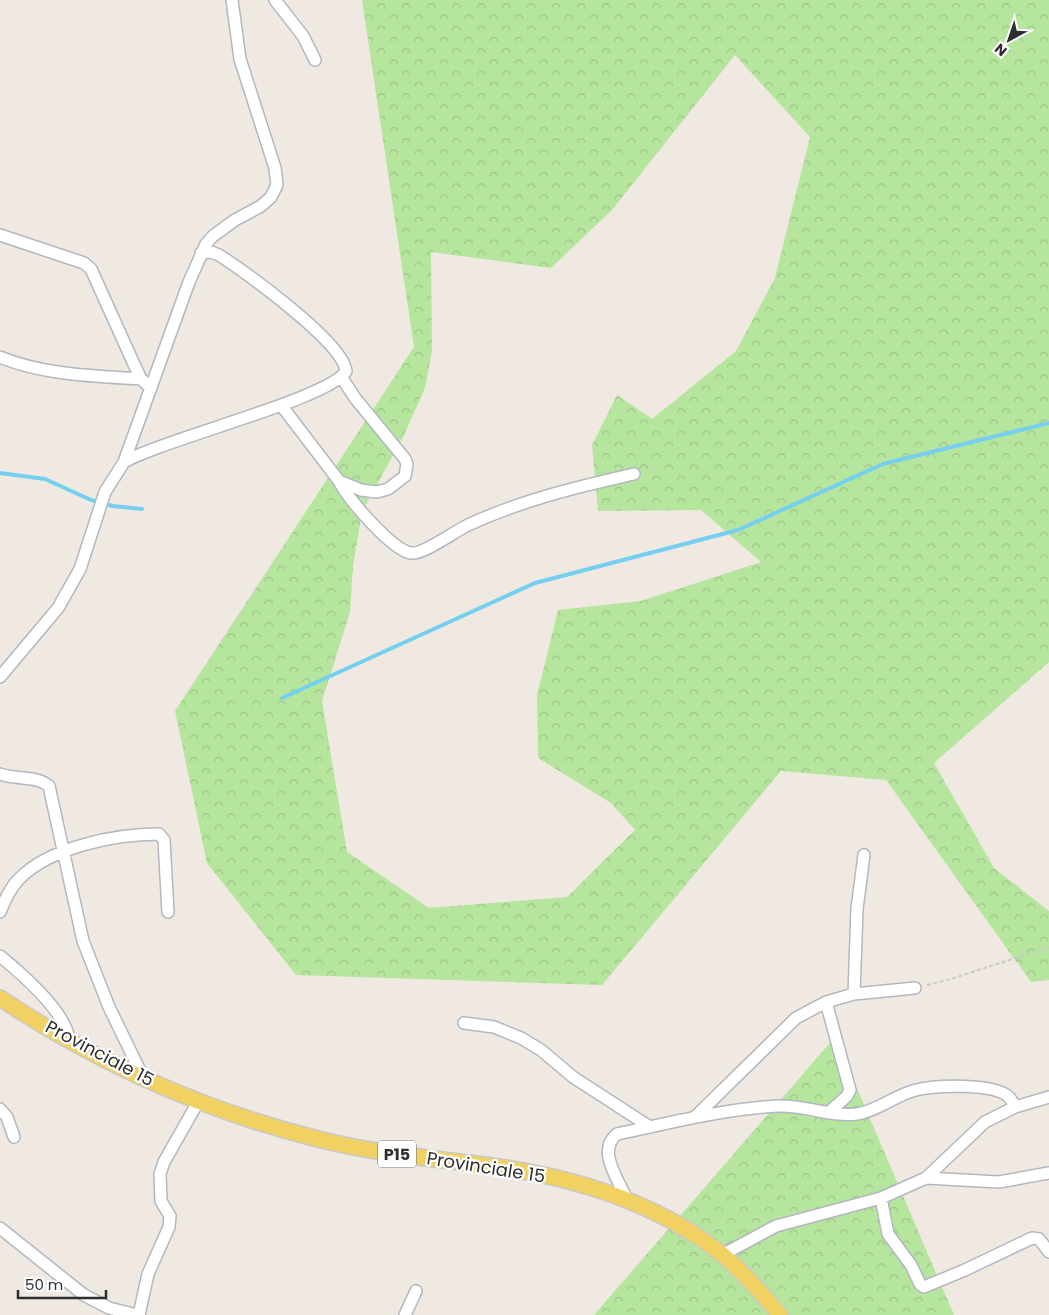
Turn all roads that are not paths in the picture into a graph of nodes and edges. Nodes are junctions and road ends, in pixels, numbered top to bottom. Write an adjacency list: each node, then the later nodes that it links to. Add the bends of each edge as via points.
1 (232, 0): 5 (street, via 240,59 276,168 277,185 261,206 213,236)
2 (275, 0): 3 (street, via 303,36)
3 (315, 60)
4 (0, 235): 8 (street, via 84,263 91,269)
5 (202, 253): 7 (street, via 220,254 264,286 320,335 344,362 346,371); 9 (street)
6 (0, 357): 8 (street, via 27,366 69,373)
7 (342, 378): 10 (street); 13 (street, via 407,464 405,476 388,489 378,492 361,490)
8 (141, 379): 9 (street)
9 (151, 388): 11 (street)
10 (281, 405): 11 (street, via 150,449); 13 (street)
11 (124, 462): 14 (street, via 106,492 88,548 66,596)
12 (634, 474): 13 (street, via 525,501 476,521 420,552 411,553 385,536 345,493)
13 (339, 481)
14 (0, 677)
15 (0, 774): 16 (street, via 42,781 49,786)
16 (63, 852): 18 (street, via 19,878); 19 (street, via 109,839 159,834 164,840); 27 (street, via 83,941 109,1007)
17 (864, 855): 22 (street, via 857,909)
18 (0, 912)
19 (168, 912)
20 (0, 956): 26 (street, via 56,1012)
21 (915, 988): 22 (street)
22 (854, 994): 24 (street)
23 (0, 998): 26 (main road, Provinciale 15 / P15)
24 (826, 1002): 32 (street, via 850,1090); 33 (street, via 796,1018 781,1031)
25 (464, 1023): 34 (street, via 494,1027 521,1038 573,1077)
26 (69, 1039): 27 (main road, Provinciale 15 / P15)
27 (143, 1077): 29 (main road, Provinciale 15 / P15)
28 (1049, 1098): 30 (street)
29 (198, 1102): 39 (main road, Provinciale 15 / P15, via 319,1140 524,1172); 44 (street, via 160,1174 161,1201 170,1216 169,1227 148,1274)
30 (1015, 1107): 32 (street, via 1008,1096 999,1092 976,1087 944,1087 918,1089 858,1114); 37 (street, via 985,1122)
31 (0, 1109): 35 (street, via 7,1117)
32 (828, 1113): 33 (street, via 778,1106)
33 (695, 1117): 34 (street)
34 (650, 1127): 39 (street, via 617,1134 607,1149)
35 (14, 1137)
36 (1049, 1172): 37 (street, via 999,1182)
37 (926, 1178): 38 (street)
38 (881, 1198): 41 (street, via 888,1234 924,1287 1032,1238 1039,1239); 42 (street, via 776,1226)
39 (627, 1200): 42 (main road, Provinciale 15 / P15)
40 (0, 1228): 44 (street, via 84,1295 109,1308)
41 (1049, 1252)
42 (722, 1255): 46 (main road, Provinciale 15 / P15, via 750,1280)
43 (416, 1291): 45 (street)
44 (138, 1315)
45 (405, 1315)
46 (780, 1315)

